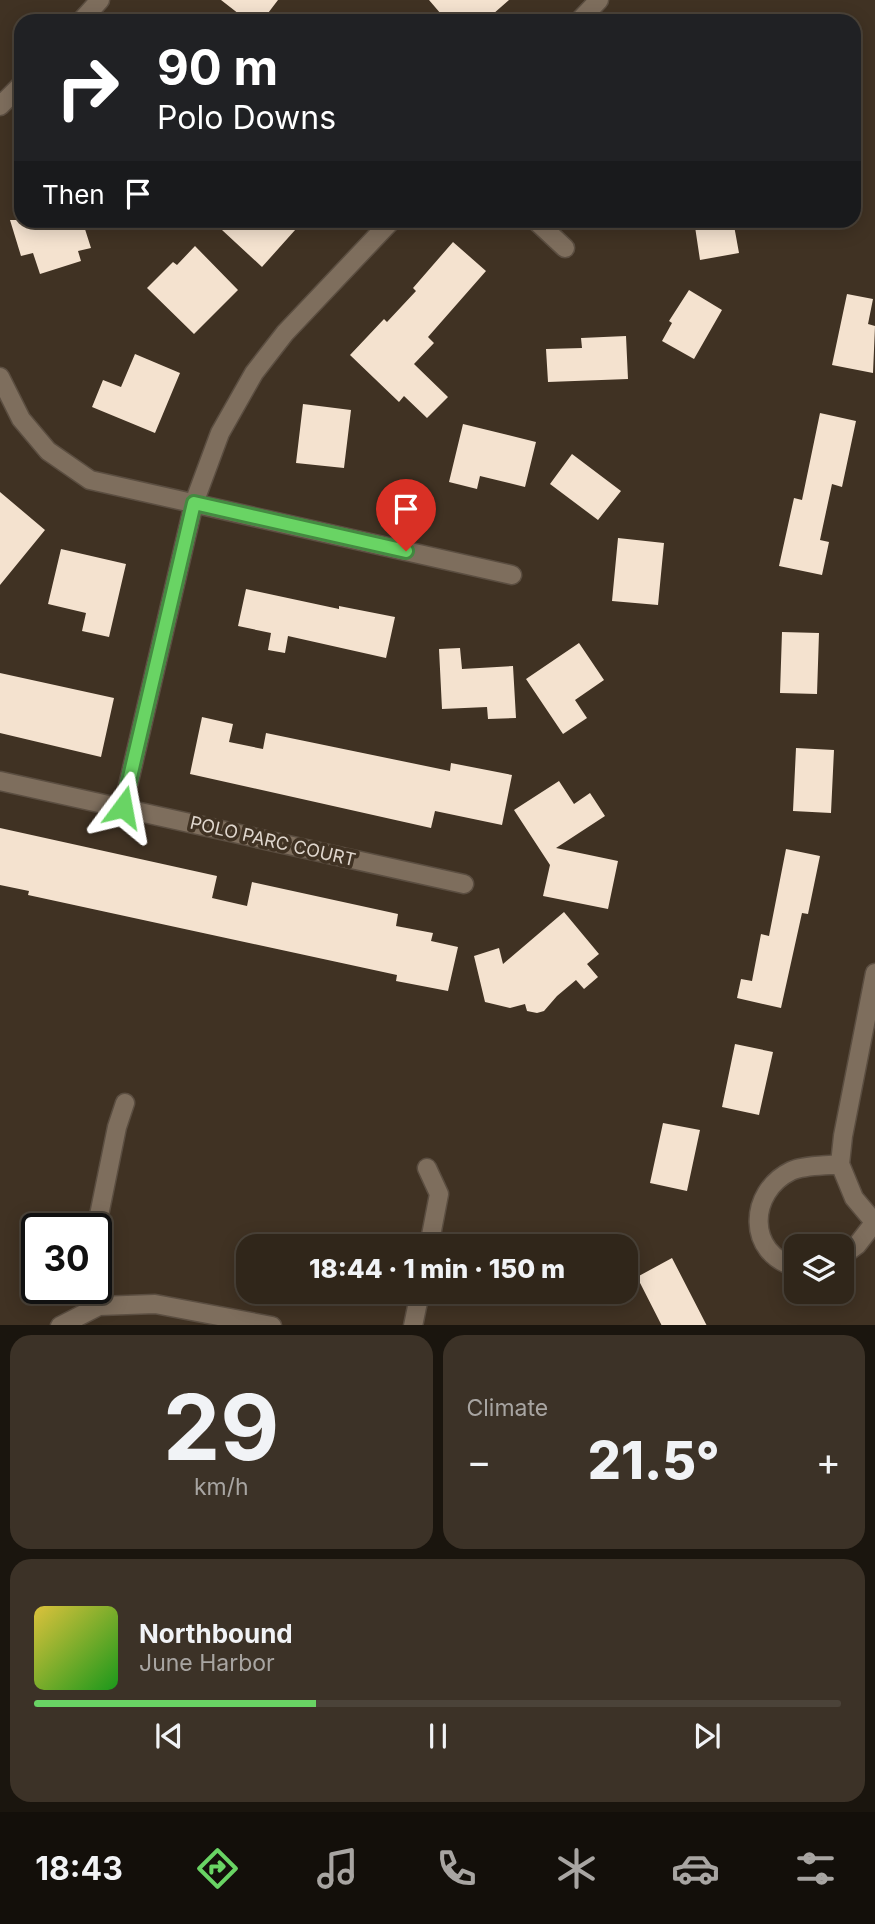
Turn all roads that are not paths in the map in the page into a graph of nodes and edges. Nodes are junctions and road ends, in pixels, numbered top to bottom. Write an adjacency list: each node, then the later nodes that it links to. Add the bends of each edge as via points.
1 (100, 0): 3 (street)
2 (598, 0): 4 (street)
3 (87, 14)
4 (585, 14)
5 (14, 92): 6 (street)
6 (0, 106)
7 (384, 228): 11 (street, via 285,333 254,373 220,433)
8 (544, 228): 9 (street)
9 (565, 248)
10 (0, 377): 11 (street, via 21,419 48,451 90,480)
11 (194, 503): 12 (street); 14 (street)
12 (512, 575)
13 (0, 781): 14 (street, POLO PARC COURT)
14 (123, 807): 15 (street, POLO PARC COURT)
15 (464, 884)
16 (875, 973): 18 (street)
17 (125, 1103): 20 (street)
18 (840, 1164): 21 (street, via 854,1198); 24 (street, via 792,1170 771,1185 758,1218 761,1239 771,1255)
19 (427, 1168): 22 (street, via 439,1194)
20 (99, 1213)
21 (874, 1223): 23 (street)
22 (431, 1234)
23 (854, 1247)
24 (784, 1261)
25 (112, 1299): 29 (street)
26 (88, 1304): 28 (street)
27 (417, 1304): 30 (street)
28 (60, 1325)
29 (272, 1325)
30 (413, 1325)

